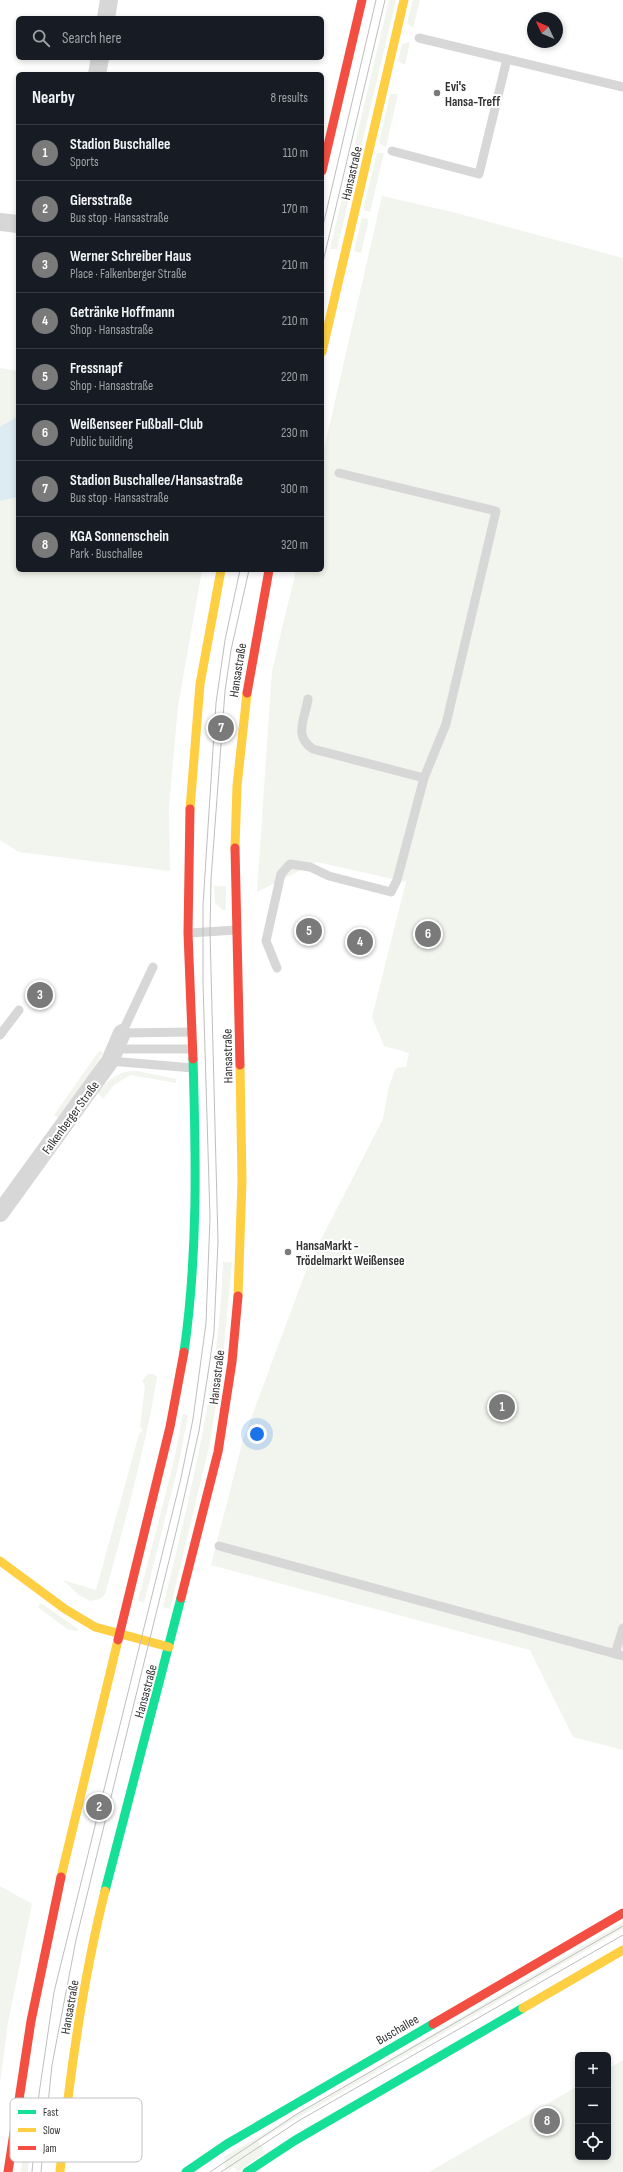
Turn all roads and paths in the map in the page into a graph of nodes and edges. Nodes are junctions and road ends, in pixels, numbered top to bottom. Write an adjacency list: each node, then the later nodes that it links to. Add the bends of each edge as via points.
1 (109, 0): 4 (street)
2 (362, 0): 11 (main road)
3 (404, 0): 14 (main road, Hansastraße)
4 (106, 16)
5 (419, 38): 6 (lane)
6 (507, 59): 9 (lane); 10 (lane, via 479,174)
7 (100, 60): 8 (street)
8 (98, 72)
9 (623, 87)
10 (392, 151)
11 (324, 162)
12 (0, 222): 13 (street)
13 (16, 224)
14 (330, 290): 15 (main road, Hansastraße)
15 (324, 336)
16 (339, 473): 20 (lane, via 496,511 446,724)
17 (221, 572): 22 (main road, via 198,701 189,822)
18 (269, 572): 21 (main road, Hansastraße, via 249,673 238,764 235,817)
19 (308, 699): 20 (lane, via 301,734 304,743 313,749)
20 (424, 778): 24 (lane, via 397,880 391,892 329,876 310,866 290,864 281,874 266,941)
21 (236, 930): 22 (lane); 38 (main road, Hansastraße, via 243,1212 237,1303 225,1412 208,1501)
22 (189, 933): 26 (main road)
23 (153, 967): 27 (lane)
24 (276, 968)
25 (19, 1010): 28 (lane)
26 (192, 1032): 27 (lane); 29 (main road)
27 (122, 1033): 30 (street, Falkenberger Straße)
28 (0, 1035)
29 (192, 1049): 30 (lane); 31 (main road)
30 (113, 1055): 31 (lane); 32 (street, Falkenberger Straße)
31 (193, 1068): 37 (main road, via 196,1200 194,1269 188,1320 180,1380)
32 (6, 1193): 33 (street, Falkenberger Straße)
33 (0, 1213)
34 (219, 1546): 39 (lane)
35 (0, 1561): 37 (main road, via 65,1609 95,1627)
36 (623, 1628): 39 (lane)
37 (120, 1634): 38 (main road); 42 (main road, via 40,1973)
38 (170, 1647): 43 (main road, Hansastraße, via 96,1927)
39 (619, 1655)
40 (623, 1913): 48 (main road, Buschallee, via 227,2144)
41 (623, 1950): 49 (main road, via 294,2141)
42 (20, 2098)
43 (67, 2098)
44 (10, 2160): 46 (main road)
45 (61, 2162): 47 (main road, Hansastraße)
46 (8, 2172)
47 (60, 2172)
48 (186, 2172)
49 (247, 2172)

